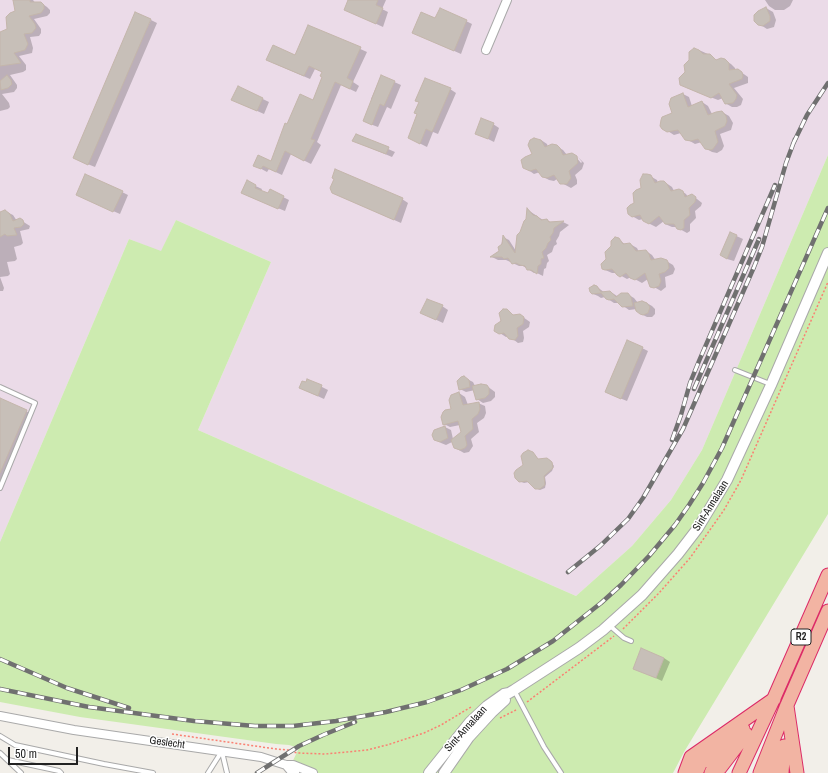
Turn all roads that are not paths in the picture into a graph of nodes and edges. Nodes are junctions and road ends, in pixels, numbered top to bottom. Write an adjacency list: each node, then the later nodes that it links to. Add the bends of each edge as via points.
1 (507, 0): 2 (street)
2 (486, 50)
3 (828, 253): 5 (street, Sint-Annalaan)
4 (735, 370): 5 (lane)
5 (771, 384): 10 (street, Sint-Annalaan, via 727,480 698,528 642,595)
6 (0, 387): 7 (lane, via 35,402)
7 (0, 488)
8 (828, 575): 13 (highway, R2)
9 (828, 611): 14 (highway, R2)
10 (609, 625): 11 (lane); 12 (street, Sint-Annalaan, via 579,648)
11 (631, 641)
12 (511, 692): 15 (street, Sint-Annalaan, via 504,694); 31 (lane, via 522,706)
13 (774, 698): 32 (highway, via 692,757); 33 (highway, R2, via 702,760); 34 (highway, R2, via 708,762); 35 (highway, R2, via 714,766); 36 (highway, R2); 37 (highway, R2); 38 (highway, R2); 39 (highway, R2); 40 (highway, R2)
14 (787, 705): 41 (highway, R2); 42 (highway, R2); 43 (highway, R2); 44 (highway, R2); 45 (highway, R2); 46 (highway, R2); 47 (highway, R2); 48 (highway, R2); 49 (highway)
15 (489, 709): 29 (street, Sint-Annalaan, via 470,722); 30 (street, Sint-Annalaan)
16 (0, 716): 18 (street, Geslecht, via 74,730)
17 (0, 736): 24 (lane, via 15,745)
18 (222, 751): 21 (street, Geslecht); 25 (lane); 26 (lane)
19 (0, 753): 20 (lane)
20 (8, 760): 22 (lane); 23 (lane)
21 (286, 765): 27 (street, Geslecht); 28 (street, Geslecht)
22 (21, 773)
23 (61, 773)
24 (153, 773)
25 (208, 773)
26 (227, 773)
27 (295, 773)
28 (313, 773)
29 (429, 773)
30 (444, 773)
31 (561, 773)
32 (685, 773)
33 (696, 773)
34 (703, 773)
35 (711, 773)
36 (718, 773)
37 (725, 773)
38 (732, 773)
39 (739, 773)
40 (746, 773)
41 (754, 773)
42 (760, 773)
43 (765, 773)
44 (771, 773)
45 (776, 773)
46 (782, 773)
47 (786, 773)
48 (791, 773)
49 (797, 773)

